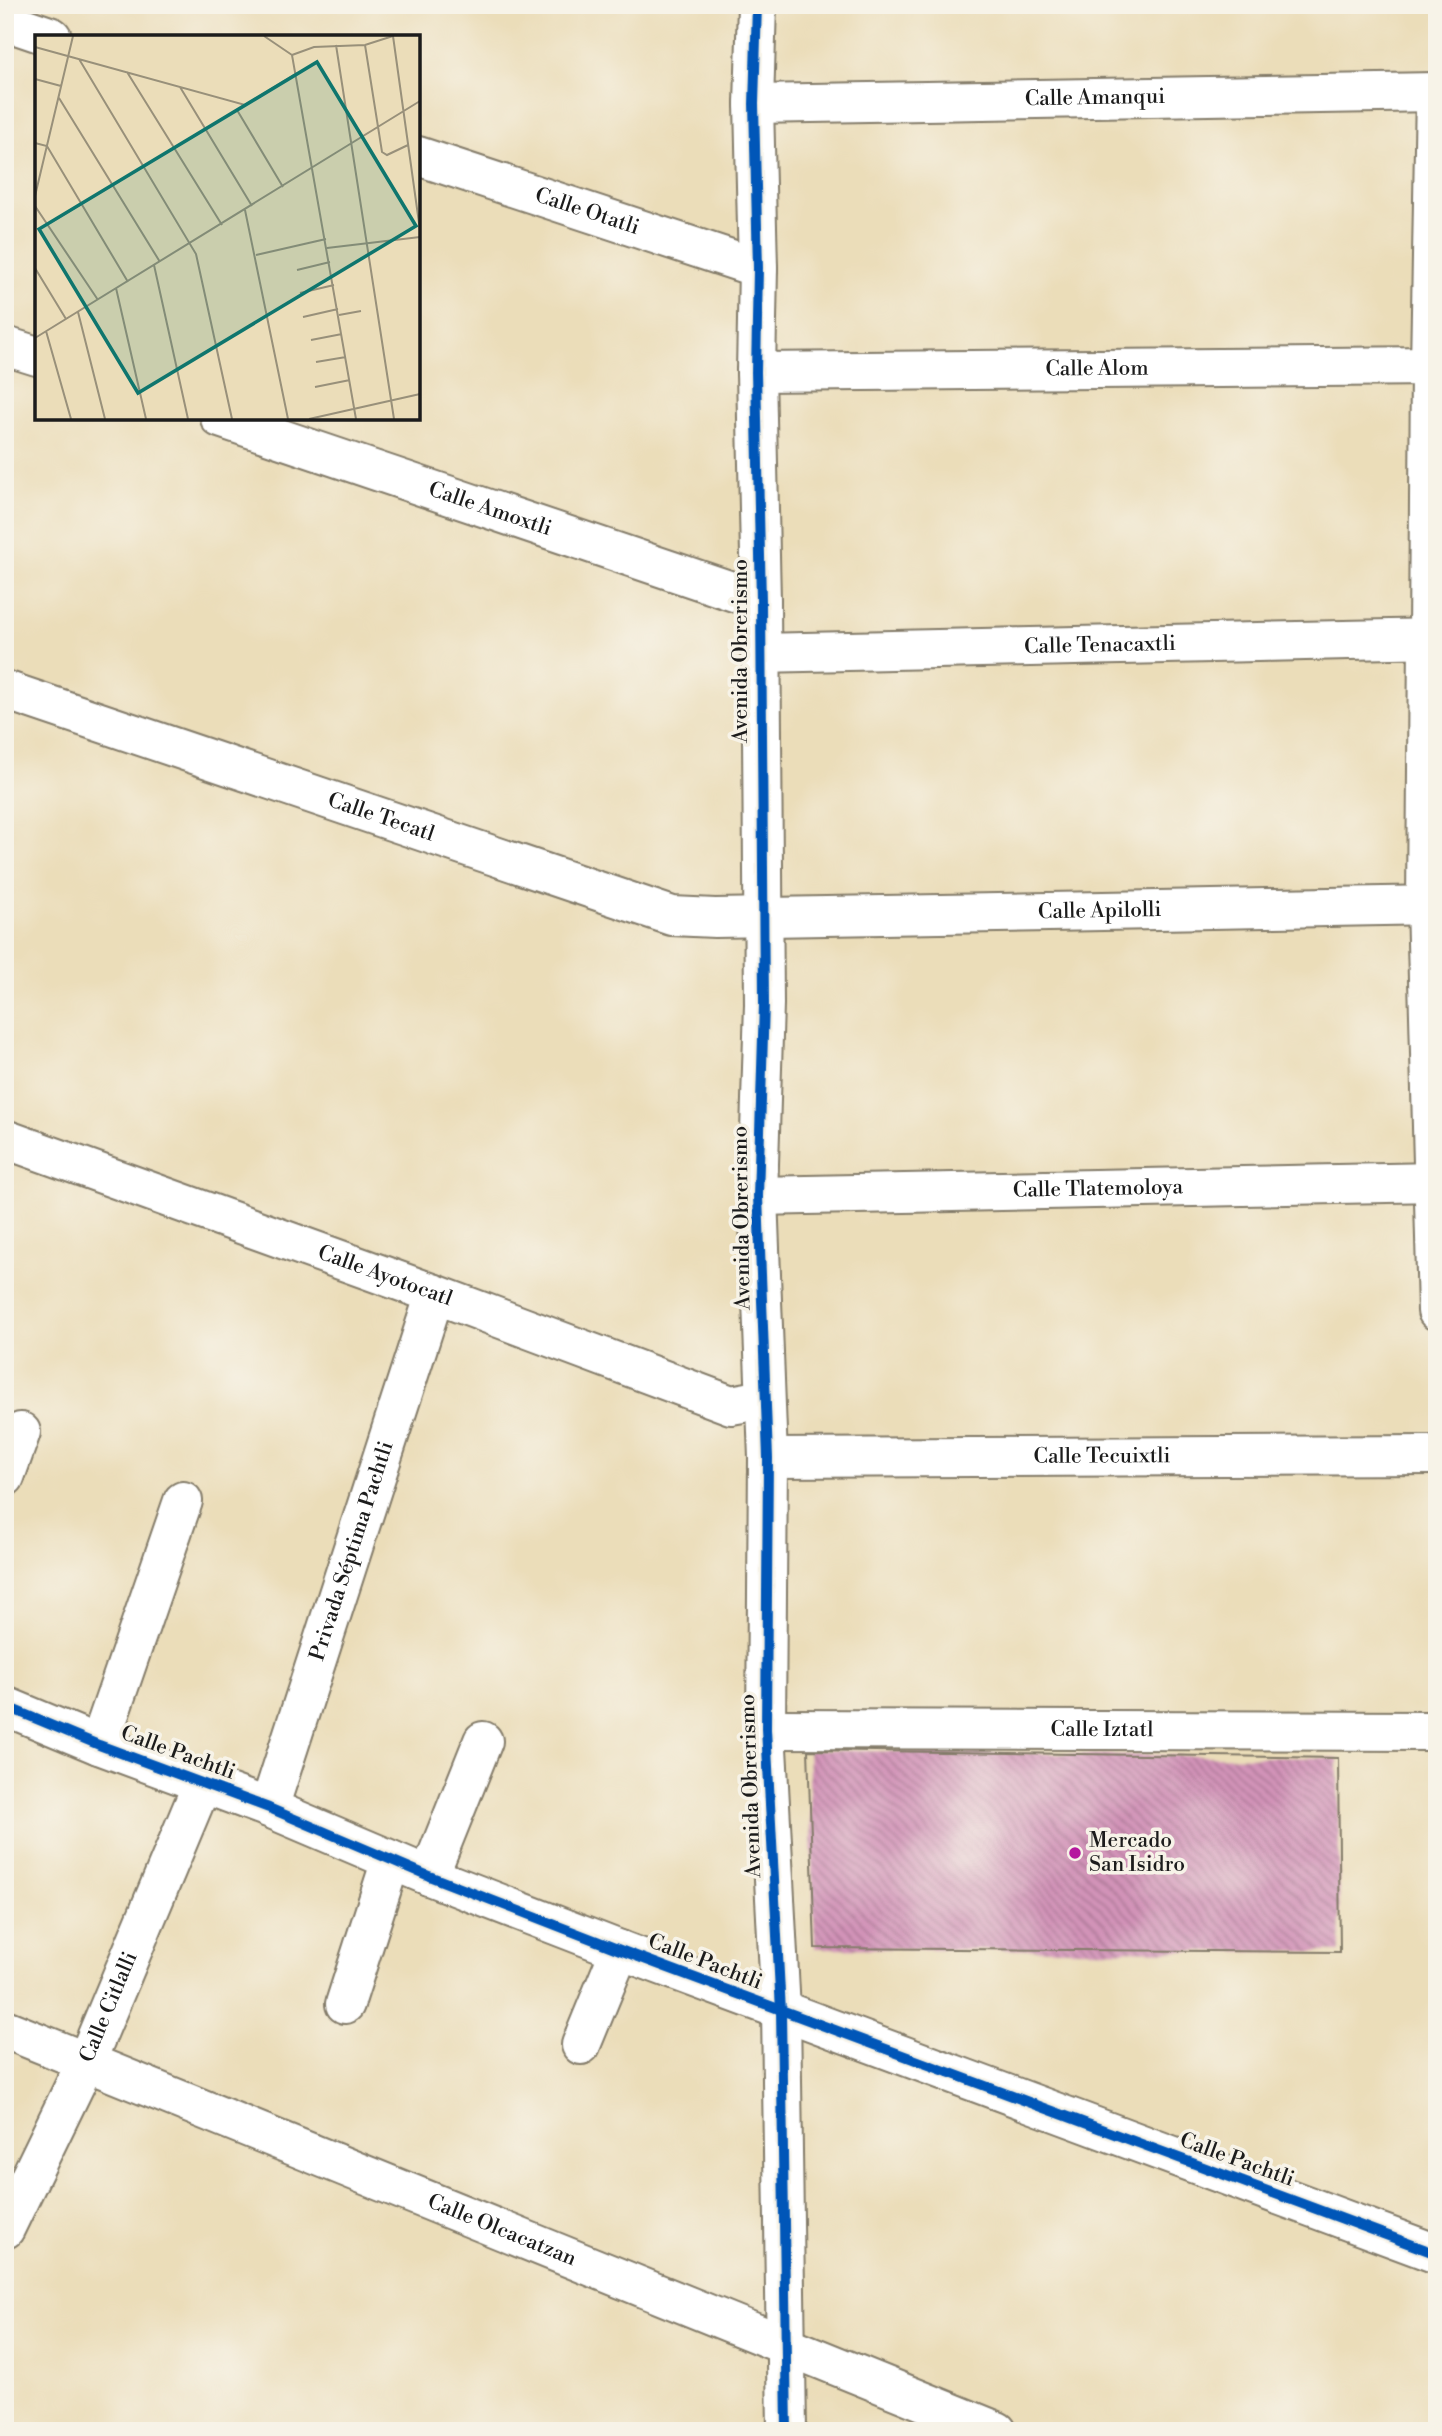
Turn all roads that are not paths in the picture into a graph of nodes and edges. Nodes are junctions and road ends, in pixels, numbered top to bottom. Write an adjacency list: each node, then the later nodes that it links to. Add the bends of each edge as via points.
1 (757, 5): 5 (street, Avenida Obrerismo)
2 (5, 21): 3 (street)
3 (46, 35)
4 (1436, 92): 5 (street, Calle Amanqui); 10 (street)
5 (754, 104): 7 (street, Avenida Obrerismo)
6 (420, 157): 7 (street, Calle Otatli)
7 (758, 268): 11 (street, Avenida Obrerismo)
8 (5, 346): 9 (street)
9 (35, 355)
10 (1433, 366): 11 (street, Calle Alom); 14 (street)
11 (756, 372): 13 (street, Avenida Obrerismo)
12 (226, 420): 13 (street, Calle Amoxtli)
13 (761, 601): 15 (street, Avenida Obrerismo)
14 (1432, 638): 15 (street, Calle Tenacaxtli); 17 (street)
15 (760, 653): 18 (street, Avenida Obrerismo)
16 (5, 690): 18 (street, Calle Tecatl, via 672,916)
17 (1431, 905): 18 (street, Calle Apilolli); 20 (street)
18 (763, 916): 21 (street, Avenida Obrerismo)
19 (5, 1139): 22 (street, Calle Ayotocatl)
20 (1435, 1182): 21 (street, Calle Tlatemoloya); 23 (street)
21 (758, 1196): 24 (street, Avenida Obrerismo)
22 (435, 1294): 24 (street, Calle Ayotocatl, via 731,1405); 36 (street, Privada Séptima Pachtli)
23 (1437, 1311)
24 (765, 1399): 27 (street, Avenida Obrerismo)
25 (21, 1432): 28 (street)
26 (1437, 1455): 27 (street, Calle Tecuixtli)
27 (768, 1458): 31 (street, Avenida Obrerismo)
28 (5, 1477)
29 (183, 1501): 34 (street)
30 (5, 1706): 34 (street, Calle Pachtli)
31 (765, 1729): 32 (street, Calle Iztatl); 41 (street, Avenida Obrerismo)
32 (1437, 1731)
33 (483, 1741): 38 (street)
34 (99, 1745): 35 (street, Calle Pachtli)
35 (203, 1782): 36 (street, Calle Pachtli); 44 (street, Calle Citlalli)
36 (269, 1808): 37 (street, Calle Pachtli)
37 (391, 1860): 38 (street, Calle Pachtli); 40 (street)
38 (429, 1876): 39 (street, Calle Pachtli)
39 (620, 1950): 41 (street, Calle Pachtli); 43 (street)
40 (345, 2004)
41 (781, 2011): 46 (street, Calle Pachtli); 47 (street, Avenida Obrerismo)
42 (5, 2029): 44 (street, Calle Olcacatzan)
43 (581, 2045)
44 (86, 2062): 45 (street, Calle Citlalli); 47 (street, Calle Olcacatzan)
45 (5, 2229)
46 (1437, 2254)
47 (786, 2346): 48 (street, Avenida Obrerismo); 49 (street, Calle Olcacatzan)
48 (787, 2431)
49 (997, 2431)

